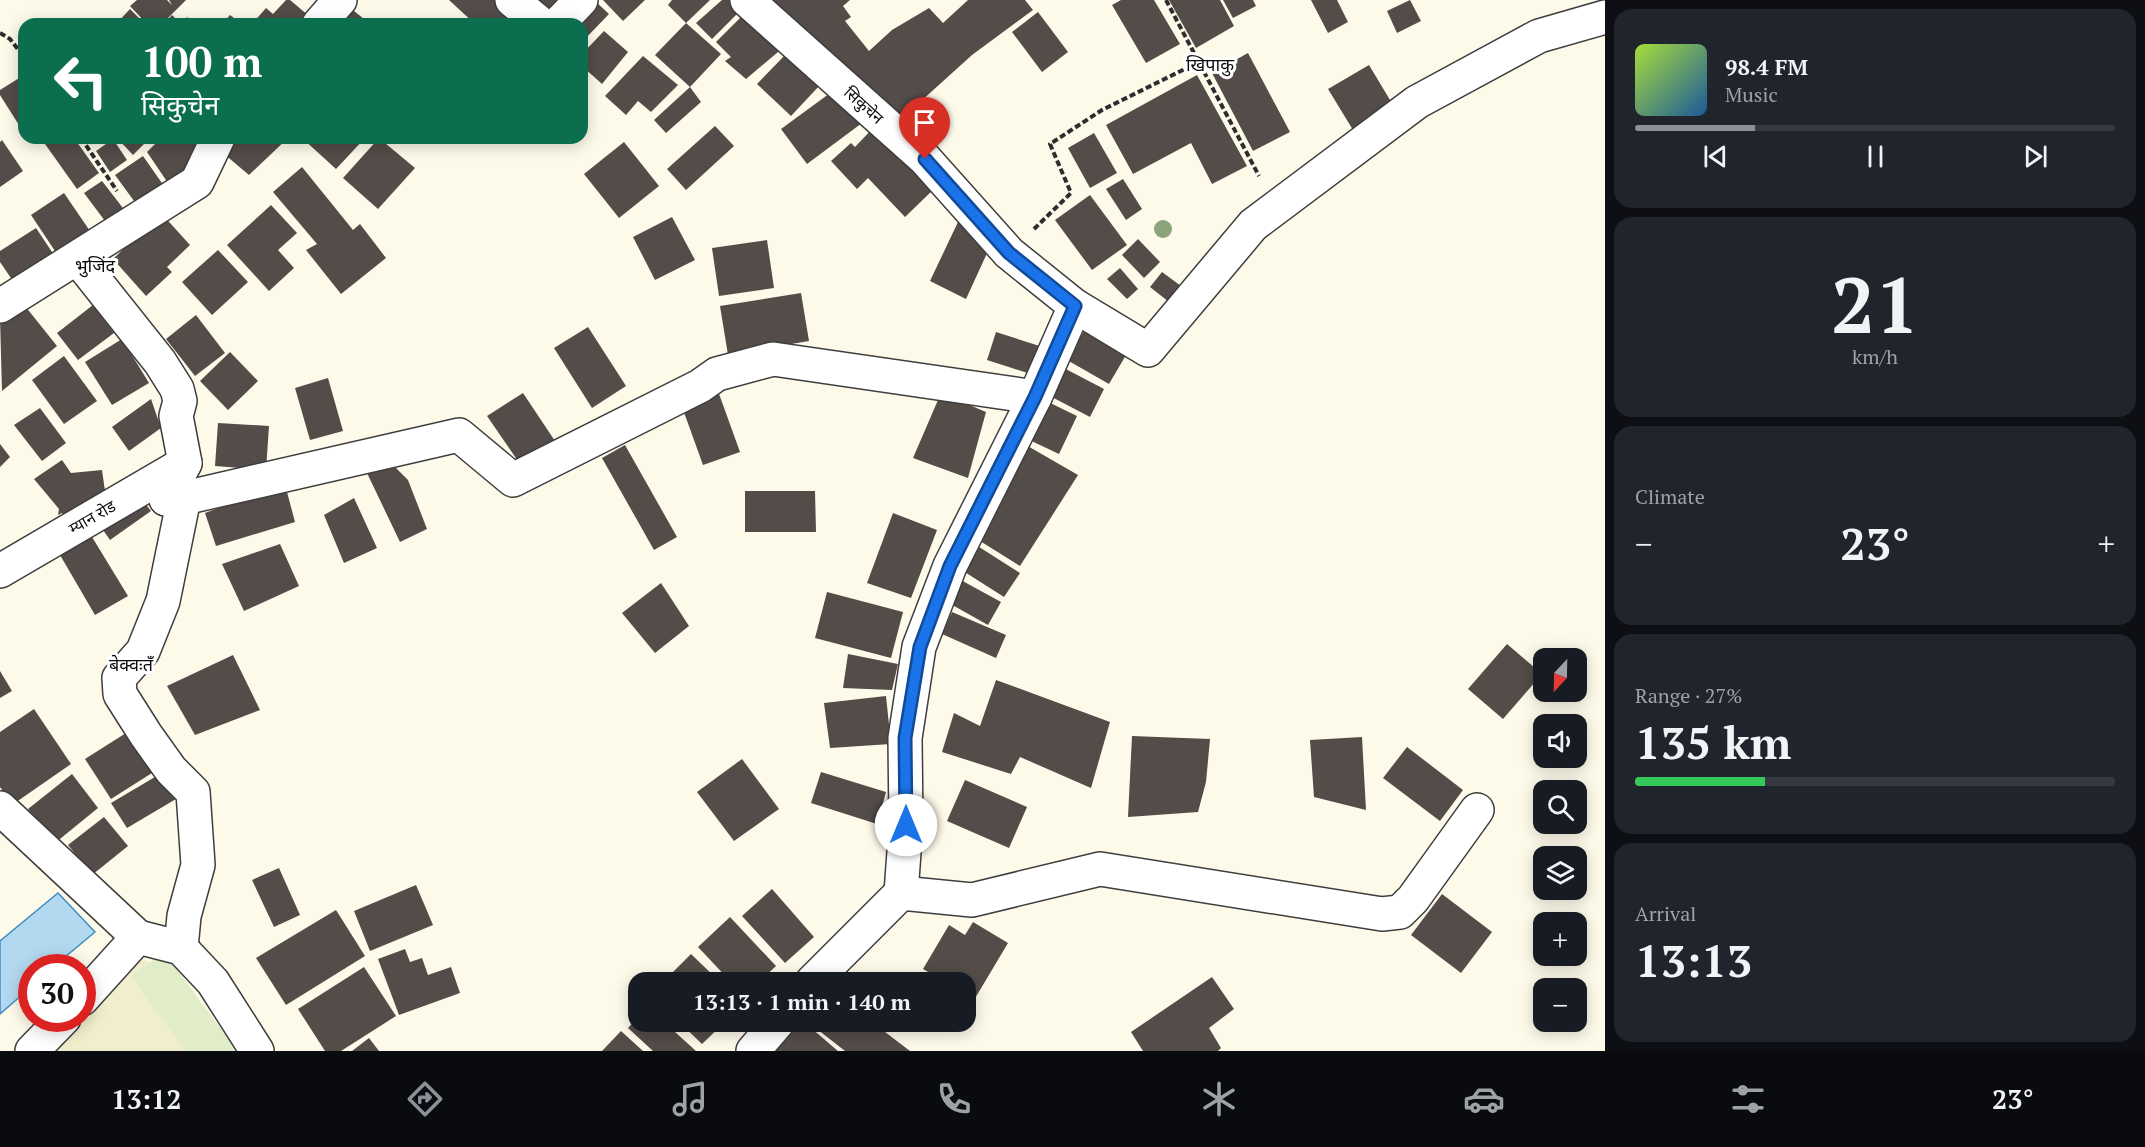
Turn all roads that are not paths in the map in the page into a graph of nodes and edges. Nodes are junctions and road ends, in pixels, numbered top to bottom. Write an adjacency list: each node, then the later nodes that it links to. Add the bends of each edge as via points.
1 (340, 0): 6 (street)
2 (512, 0): 7 (street)
3 (581, 0): 8 (street)
4 (747, 0): 12 (street, सिकुचेन, via 925,159 1009,253)
5 (1605, 16): 12 (street, सिकुचेन, via 1539,36 1417,102 1253,225 1148,350)
6 (324, 18)
7 (534, 18)
8 (564, 18)
9 (215, 144): 10 (street, via 196,182)
10 (78, 259): 11 (street); 14 (street, via 177,389 180,401 176,416)
11 (0, 306)
12 (1075, 306): 13 (street)
13 (1035, 397): 15 (street, via 773,359 717,374 513,480 459,435); 19 (street, via 950,566 920,647 905,738 906,825)
14 (185, 462): 15 (street, via 166,499); 16 (street, म्यान रोड)
15 (184, 498): 21 (street, via 163,601 143,651 119,678 120,694 146,735 193,792 198,865 184,916)
16 (0, 571)
17 (0, 808): 20 (street)
18 (1477, 810): 19 (street, via 1400,912 1382,914 1100,869 972,900)
19 (901, 893): 22 (street)
20 (138, 937): 21 (street); 23 (street)
21 (181, 948): 27 (street, via 213,982)
22 (822, 972)
23 (96, 984)
24 (50, 1032): 26 (street)
25 (769, 1032): 28 (street)
26 (32, 1051)
27 (257, 1051)
28 (753, 1051)

